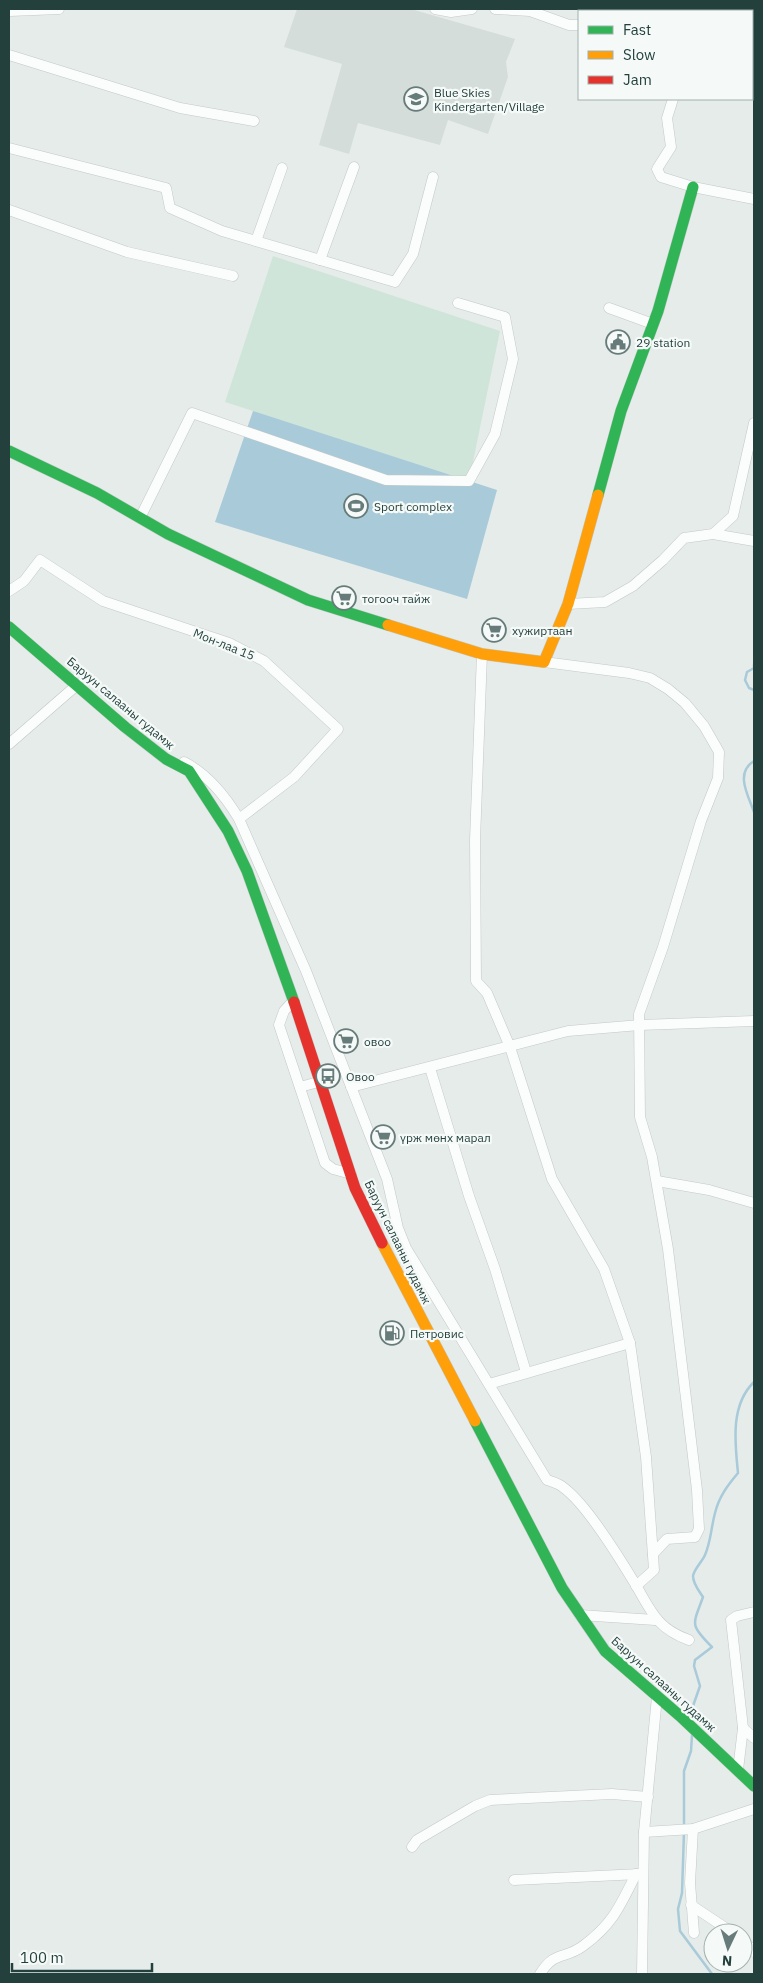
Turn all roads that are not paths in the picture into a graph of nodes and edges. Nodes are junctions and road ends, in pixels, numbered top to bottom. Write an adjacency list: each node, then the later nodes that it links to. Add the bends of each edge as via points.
1 (9, 9): 2 (street)
2 (59, 9)
3 (435, 9): 4 (street, via 451,12)
4 (472, 9)
5 (494, 9): 6 (street, via 530,11 569,25)
6 (578, 25)
7 (9, 55): 9 (street, via 180,108)
8 (673, 100): 14 (street, via 667,118 670,148 657,169 660,177)
9 (254, 122)
10 (9, 148): 17 (street, via 166,188 170,208 222,231)
11 (354, 167): 18 (street)
12 (282, 168): 17 (street)
13 (433, 177): 18 (street, via 413,254 395,282)
14 (693, 187): 15 (street); 22 (main road)
15 (754, 199)
16 (9, 210): 19 (street, via 127,252)
17 (256, 241): 18 (street)
18 (320, 260)
19 (234, 276)
20 (458, 303): 25 (street, via 505,317 513,359 496,434 468,481 386,480 192,413)
21 (609, 308): 22 (street)
22 (653, 324): 29 (main road, via 621,411)
23 (754, 423): 26 (street, via 733,516)
24 (9, 451): 25 (main road, via 97,492)
25 (140, 518): 31 (main road, via 308,600)
26 (713, 534): 27 (street); 29 (street, via 684,538 633,586 605,602)
27 (754, 541)
28 (9, 592): 36 (street, Мон-лаа 15, via 24,581 40,560 103,601 228,643 264,661 338,729 294,777)
29 (568, 604): 32 (main road)
30 (9, 627): 33 (main road, Баруун салааны гудамж)
31 (482, 654): 32 (main road); 40 (street, via 474,964 476,981 487,993)
32 (544, 662): 39 (street, via 650,678 685,703 719,752 718,778 701,821 663,947 648,983 639,1014)
33 (77, 685): 34 (main road, Баруун салааны гудамж); 35 (street)
34 (146, 743): 36 (street, via 198,769); 37 (main road, Баруун салааны гудамж, via 166,759 190,771 228,831 247,871)
35 (9, 744)
36 (239, 819): 44 (street, via 302,961)
37 (294, 1000): 42 (main road, Баруун салааны гудамж); 43 (street, via 284,1011 279,1025)
38 (754, 1021): 39 (street)
39 (640, 1025): 40 (street, via 568,1031); 46 (street, via 640,1117)
40 (510, 1047): 41 (street); 48 (street, via 552,1179 604,1268)
41 (430, 1068): 44 (street); 49 (street)
42 (322, 1081): 43 (street); 45 (main road, Баруун салааны гудамж)
43 (300, 1087): 45 (street, via 325,1163 330,1168)
44 (351, 1087): 50 (street, via 387,1179 406,1248)
45 (351, 1174): 54 (main road, Баруун салааны гудамж, via 403,1285 562,1588)
46 (657, 1181): 47 (street, via 709,1190); 51 (street, via 698,1490 699,1529 695,1537 667,1539)
47 (754, 1203)
48 (630, 1343): 49 (street); 51 (street, via 641,1412)
49 (526, 1372): 50 (street)
50 (489, 1384): 52 (street, via 547,1480 564,1488 581,1504)
51 (653, 1554): 52 (street, via 654,1570)
52 (636, 1586): 55 (street)
53 (754, 1612): 58 (street, via 731,1620)
54 (580, 1615): 55 (street); 57 (main road, Баруун салааны гудамж, via 605,1651)
55 (655, 1620): 56 (street)
56 (689, 1640)
57 (657, 1697): 60 (main road, Баруун салааны гудамж); 62 (street)
58 (744, 1728): 59 (street); 60 (street)
59 (754, 1738)
60 (738, 1770): 61 (main road, Баруун салааны гудамж)
61 (754, 1786)
62 (648, 1797): 65 (street); 66 (street, via 612,1794 490,1800 417,1840)
63 (754, 1809): 64 (street)
64 (693, 1829): 65 (street); 69 (street)
65 (644, 1832): 67 (street)
66 (412, 1847)
67 (640, 1874): 68 (street); 72 (street, via 614,1917 582,1947 547,1962); 73 (street)
68 (514, 1880)
69 (691, 1905): 70 (street); 71 (street)
70 (718, 1923)
71 (694, 1933)
72 (540, 1974)
73 (642, 1974)

